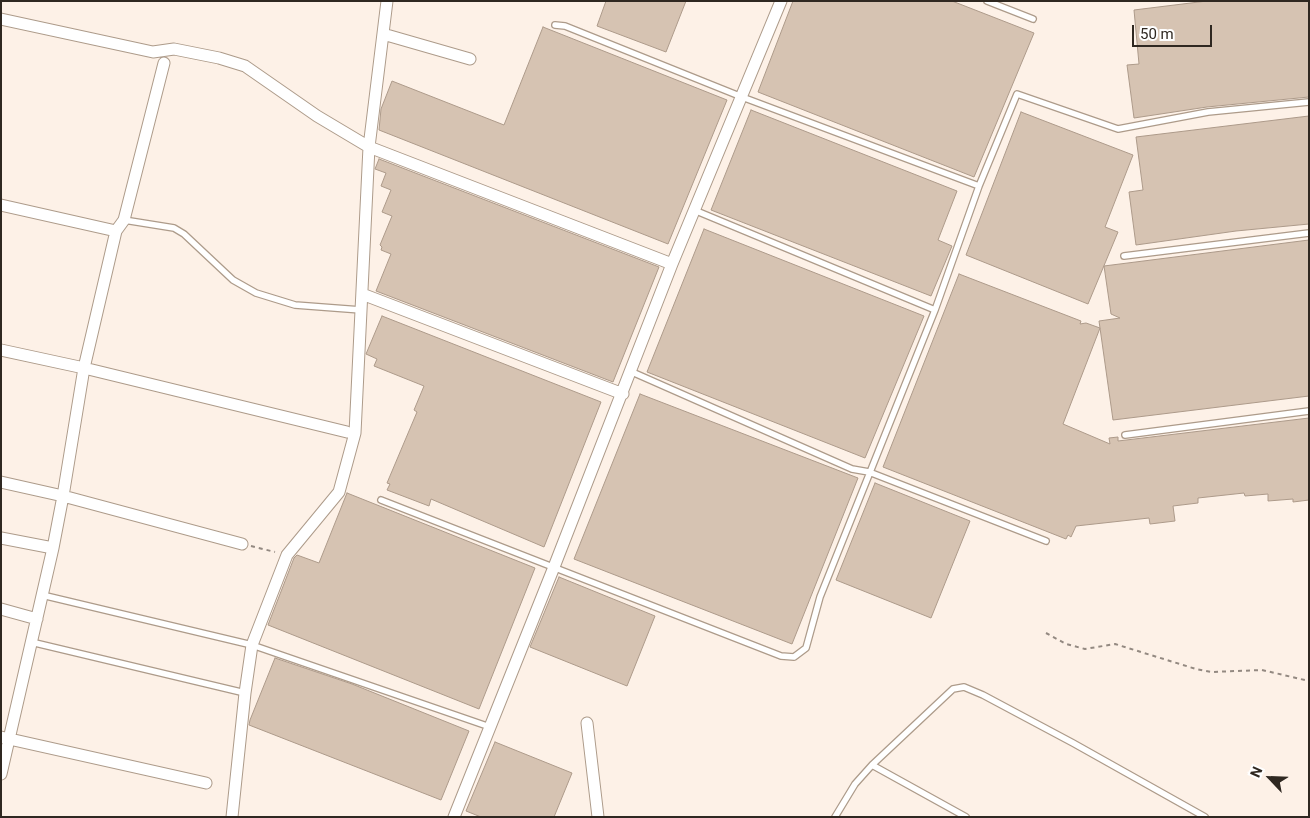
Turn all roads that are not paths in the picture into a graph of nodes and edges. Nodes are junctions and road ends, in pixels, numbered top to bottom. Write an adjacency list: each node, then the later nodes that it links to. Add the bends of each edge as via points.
1 (387, 1): 7 (street)
2 (781, 1): 10 (street)
3 (987, 1): 5 (lane)
4 (1, 19): 12 (street, via 153,52 174,48 245,66)
5 (1032, 19)
6 (555, 25): 10 (lane, via 565,26)
7 (382, 34): 8 (street); 12 (street)
8 (470, 59)
9 (164, 63): 16 (street)
10 (742, 97): 13 (lane); 15 (street)
11 (1309, 102): 13 (lane, via 1208,112 1118,129 1017,94)
12 (369, 147): 20 (street); 21 (street)
13 (979, 186): 23 (lane)
14 (1, 205): 17 (street)
15 (694, 210): 20 (street); 23 (lane)
16 (124, 220): 17 (street); 22 (lane, via 174,228 233,280 256,293 295,305)
17 (116, 231): 25 (street)
18 (1309, 233): 19 (lane)
19 (1124, 256)
20 (672, 264): 26 (street)
21 (362, 294): 22 (street); 27 (street)
22 (361, 310): 44 (street, via 355,434 339,492 287,556)
23 (934, 310): 31 (lane)
24 (1, 350): 25 (street)
25 (84, 368): 29 (street); 33 (street)
26 (632, 372): 27 (street); 31 (lane, via 852,469)
27 (623, 394): 39 (street)
28 (1309, 411): 30 (lane)
29 (347, 432)
30 (1125, 435)
31 (869, 472): 36 (lane); 39 (lane, via 820,596 806,648 794,657 781,656)
32 (1, 482): 33 (street)
33 (63, 496): 37 (street); 38 (street)
34 (381, 500): 39 (lane)
35 (1, 538): 38 (street)
36 (1046, 541)
37 (242, 544)
38 (53, 548): 40 (street)
39 (554, 567): 47 (street)
40 (42, 595): 42 (street); 44 (lane)
41 (1, 609): 42 (street)
42 (37, 619): 43 (street)
43 (31, 642): 45 (lane); 48 (street)
44 (252, 644): 45 (street); 47 (lane)
45 (245, 693): 52 (street)
46 (587, 723): 54 (street)
47 (490, 727): 53 (street)
48 (5, 738): 50 (street); 51 (street)
49 (872, 764): 55 (lane); 56 (lane); 57 (lane, via 954,689 964,688 1073,743)
50 (1, 774)
51 (206, 784)
52 (232, 817)
53 (454, 817)
54 (598, 817)
55 (835, 817)
56 (966, 817)
57 (1205, 817)

